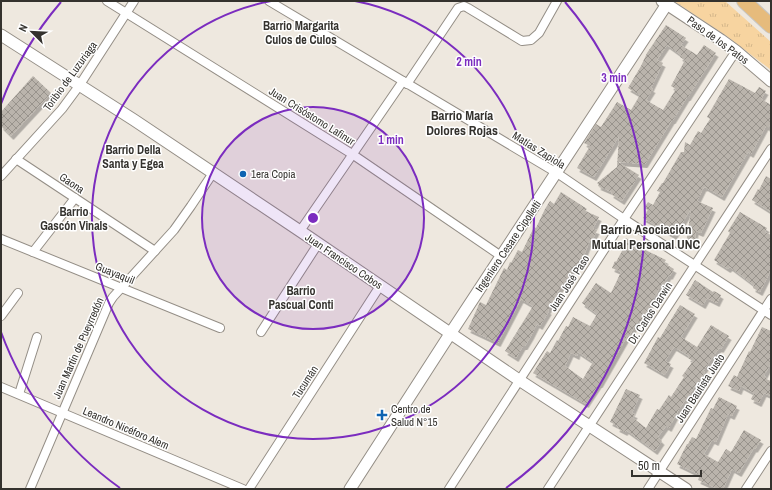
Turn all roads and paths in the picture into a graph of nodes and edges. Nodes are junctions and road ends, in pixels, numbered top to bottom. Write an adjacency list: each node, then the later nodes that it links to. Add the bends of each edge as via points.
1 (107, 1): 7 (street, Juan Crisóstomo Lafinur)
2 (134, 1): 7 (street, Toribio de Luzuriaga)
3 (269, 1): 12 (street, Matías Zapiola)
4 (558, 1): 12 (street, via 539,33 530,40 522,40 464,6 458,8)
5 (744, 1): 8 (highway)
6 (665, 3): 10 (street, Paso de los Patos); 18 (street, Ingeniero Cesare Cipolletti)
7 (126, 13): 13 (street, Toribio de Luzuriaga); 15 (street, Juan Crisóstomo Lafinur)
8 (771, 26)
9 (1, 35): 13 (street, Juan Francisco Cobos)
10 (736, 51): 11 (street, Paso de los Patos); 21 (street, Juan José Paso)
11 (771, 81)
12 (405, 83): 15 (street); 18 (street, Matías Zapiola)
13 (80, 86): 16 (street, Toribio de Luzuriaga); 17 (street, Juan Francisco Cobos)
14 (771, 149): 28 (street, Dr. Carlos Darwin)
15 (352, 154): 22 (street); 27 (street, Juan Crisóstomo Lafinur)
16 (16, 159): 19 (street, Toribio de Luzuriaga); 20 (street, Gaona)
17 (213, 173): 22 (street, Juan Francisco Cobos); 25 (street, Juan Martín de Pueyrredón, via 174,230)
18 (557, 173): 21 (street, Matías Zapiola); 27 (street, Ingeniero Cesare Cipolletti)
19 (1, 176)
20 (76, 198): 25 (street, Gaona); 26 (street)
21 (624, 219): 28 (street, Matías Zapiola); 40 (street, Juan José Paso)
22 (300, 231): 24 (street, Juan Francisco Cobos)
23 (1, 239): 26 (street, Guayaquil)
24 (318, 244): 29 (street, Juan Francisco Cobos); 37 (street)
25 (155, 251): 30 (street, Juan Martín de Pueyrredón)
26 (32, 252): 30 (street, Guayaquil)
27 (501, 256): 38 (street, Ingeniero Cesare Cipolletti)
28 (694, 265): 33 (street, Matías Zapiola); 44 (street, Dr. Carlos Darwin)
29 (380, 286): 38 (street, Juan Francisco Cobos); 49 (street, Tucumán)
30 (121, 288): 36 (street, Guayaquil); 43 (street, Juan Martín de Pueyrredón, via 106,309)
31 (18, 293): 35 (street)
32 (771, 299): 33 (street, Juan Bautista Justo)
33 (764, 310): 34 (street, Matías Zapiola); 46 (street, Juan Bautista Justo)
34 (771, 315)
35 (1, 316)
36 (220, 328)
37 (261, 332)
38 (450, 334): 40 (street, Juan Francisco Cobos); 50 (street, Ingeniero Cesare Cipolletti)
39 (37, 337): 42 (street)
40 (519, 380): 44 (street, Juan Francisco Cobos); 51 (street, Juan José Paso)
41 (1, 387): 42 (street, Leandro Nicéforo Alem)
42 (19, 394): 43 (street, Leandro Nicéforo Alem)
43 (62, 413): 47 (street, Juan Martín de Pueyrredón); 48 (street, Leandro Nicéforo Alem)
44 (588, 426): 46 (street, Juan Francisco Cobos); 52 (street, Dr. Carlos Darwin)
45 (771, 451): 55 (street)
46 (659, 471): 53 (street, Juan Bautista Justo); 54 (street, Juan Francisco Cobos)
47 (30, 489)
48 (243, 489)
49 (249, 489)
50 (350, 489)
51 (449, 489)
52 (548, 489)
53 (648, 489)
54 (686, 489)
55 (746, 489)

